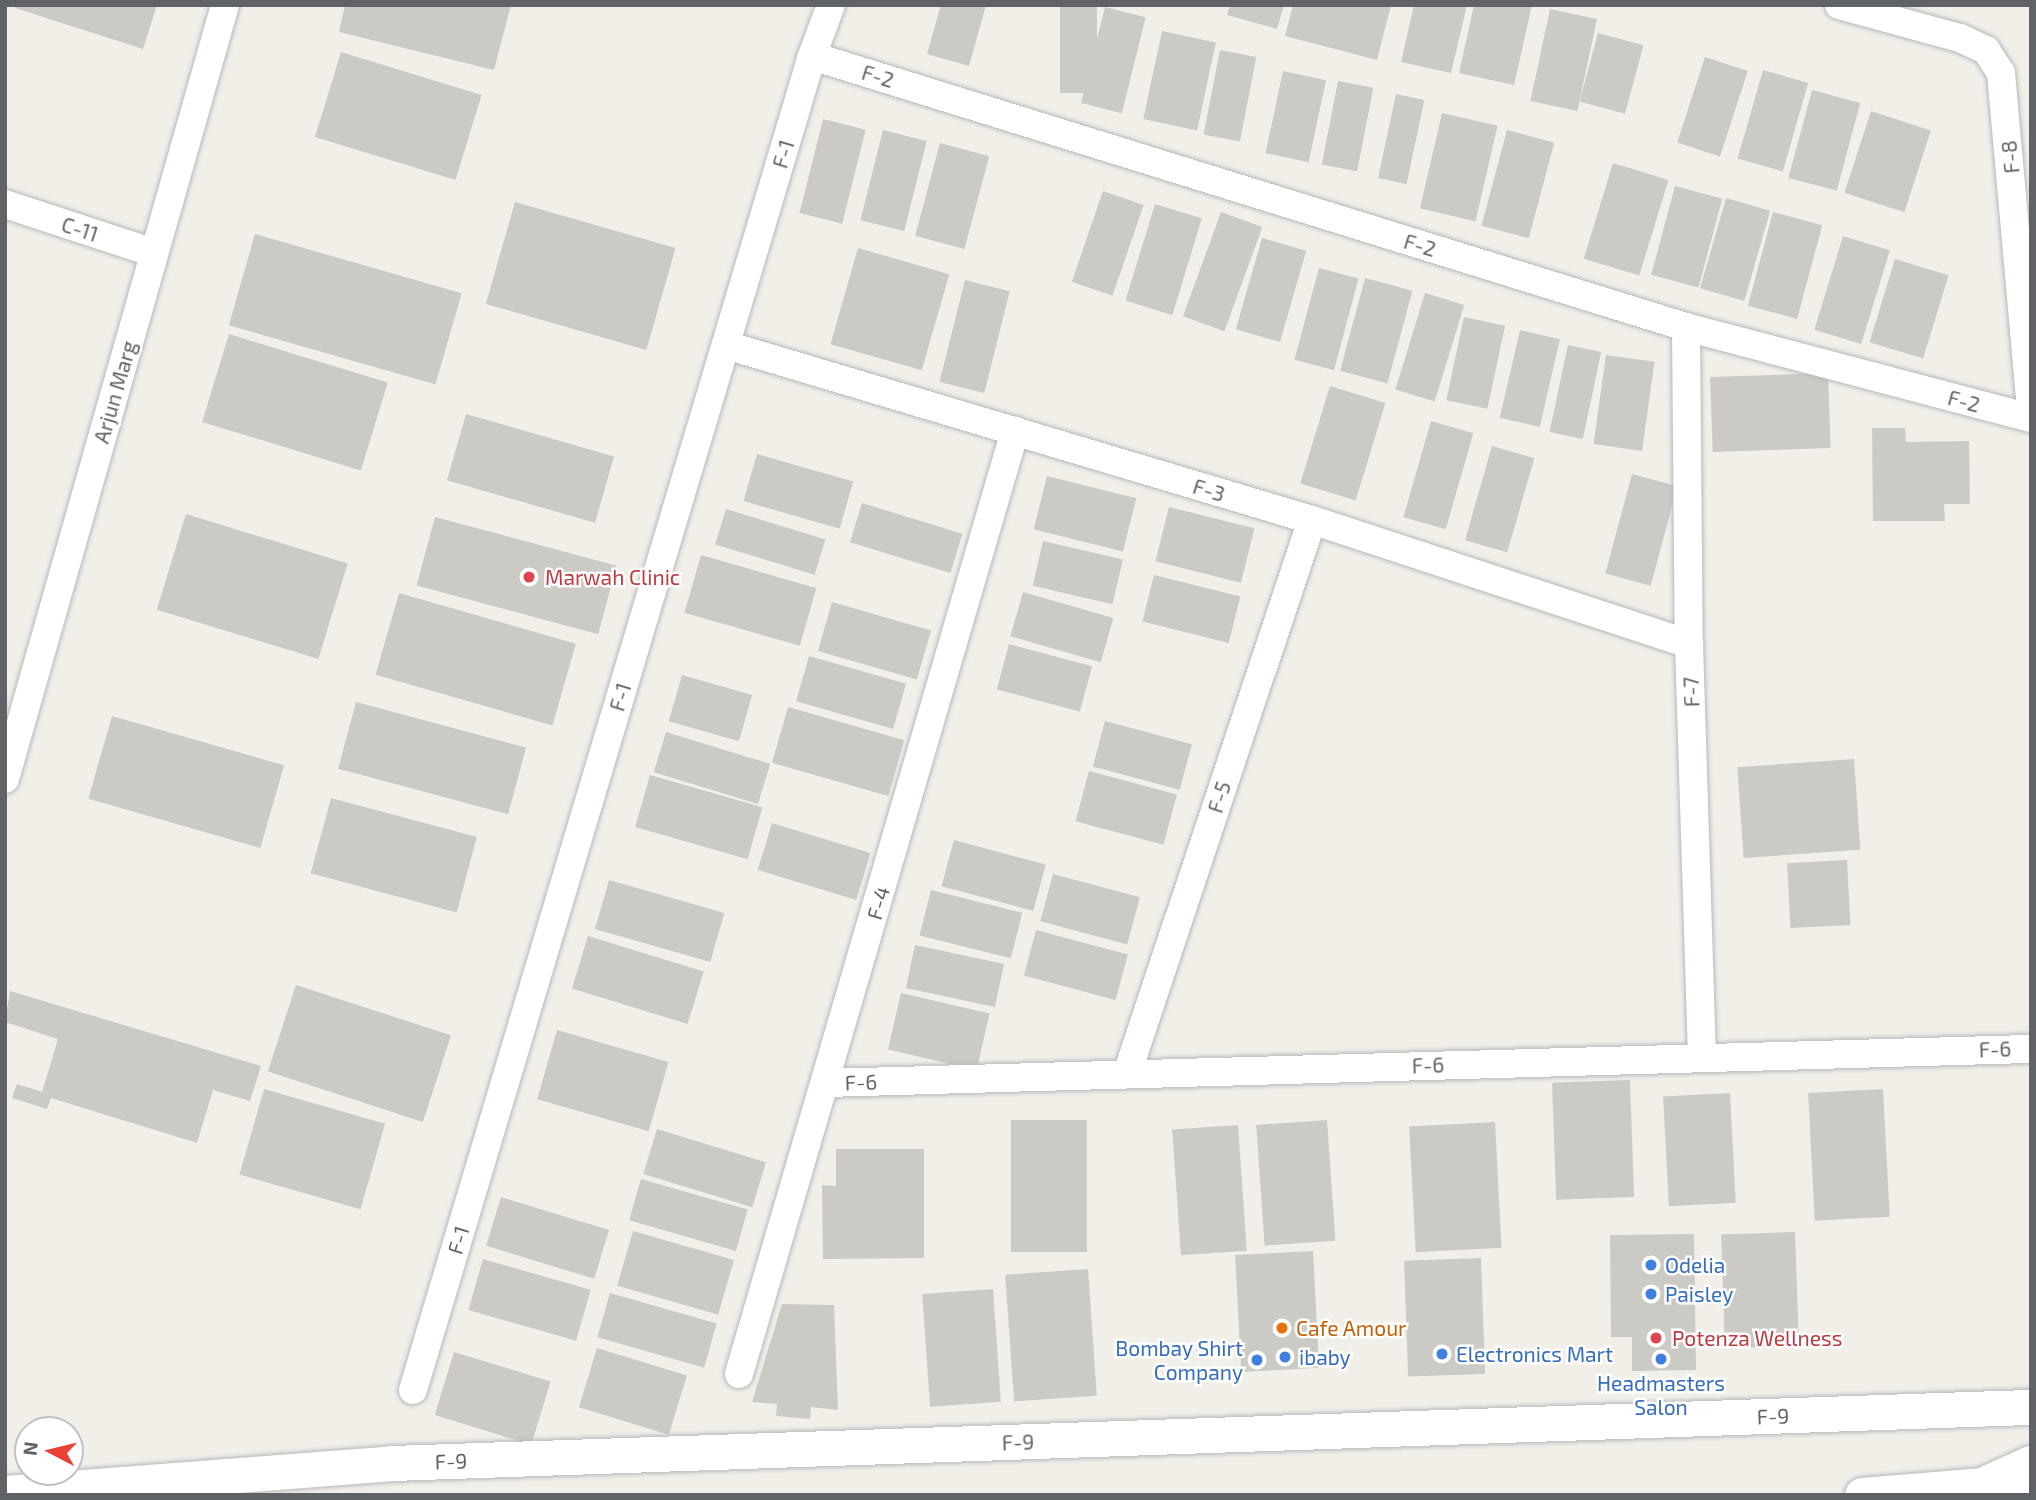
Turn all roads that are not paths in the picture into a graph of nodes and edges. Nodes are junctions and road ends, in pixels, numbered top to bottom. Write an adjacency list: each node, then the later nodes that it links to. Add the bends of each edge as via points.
1 (225, 5): 6 (street, Arjun Marg)
2 (831, 5): 4 (street, F-1)
3 (1839, 5): 9 (street, F-8, via 1961,38 1986,50 2001,73)
4 (813, 56): 7 (street, F-2); 8 (street, F-1)
5 (5, 204): 6 (street, C-11)
6 (154, 253): 14 (street, Arjun Marg)
7 (1686, 327): 10 (street, F-2); 13 (street, F-7)
8 (726, 345): 11 (street, F-3); 20 (street, F-1)
9 (2031, 409)
10 (2031, 418)
11 (1015, 431): 12 (street, F-3); 18 (street, F-4)
12 (1312, 520): 13 (street, F-3); 17 (street, F-5)
13 (1689, 644): 16 (street, F-7)
14 (5, 779)
15 (2031, 1049): 16 (street, F-6)
16 (1702, 1058): 17 (street, F-6)
17 (1127, 1074): 18 (street, F-6)
18 (825, 1083): 19 (street, F-4)
19 (739, 1374)
20 (413, 1390)
21 (2031, 1407): 25 (street, F-9, via 392,1463)
22 (2031, 1465): 24 (main road)
23 (2031, 1480): 24 (street)
24 (1989, 1484): 26 (street)
25 (5, 1493)
26 (1862, 1495)

